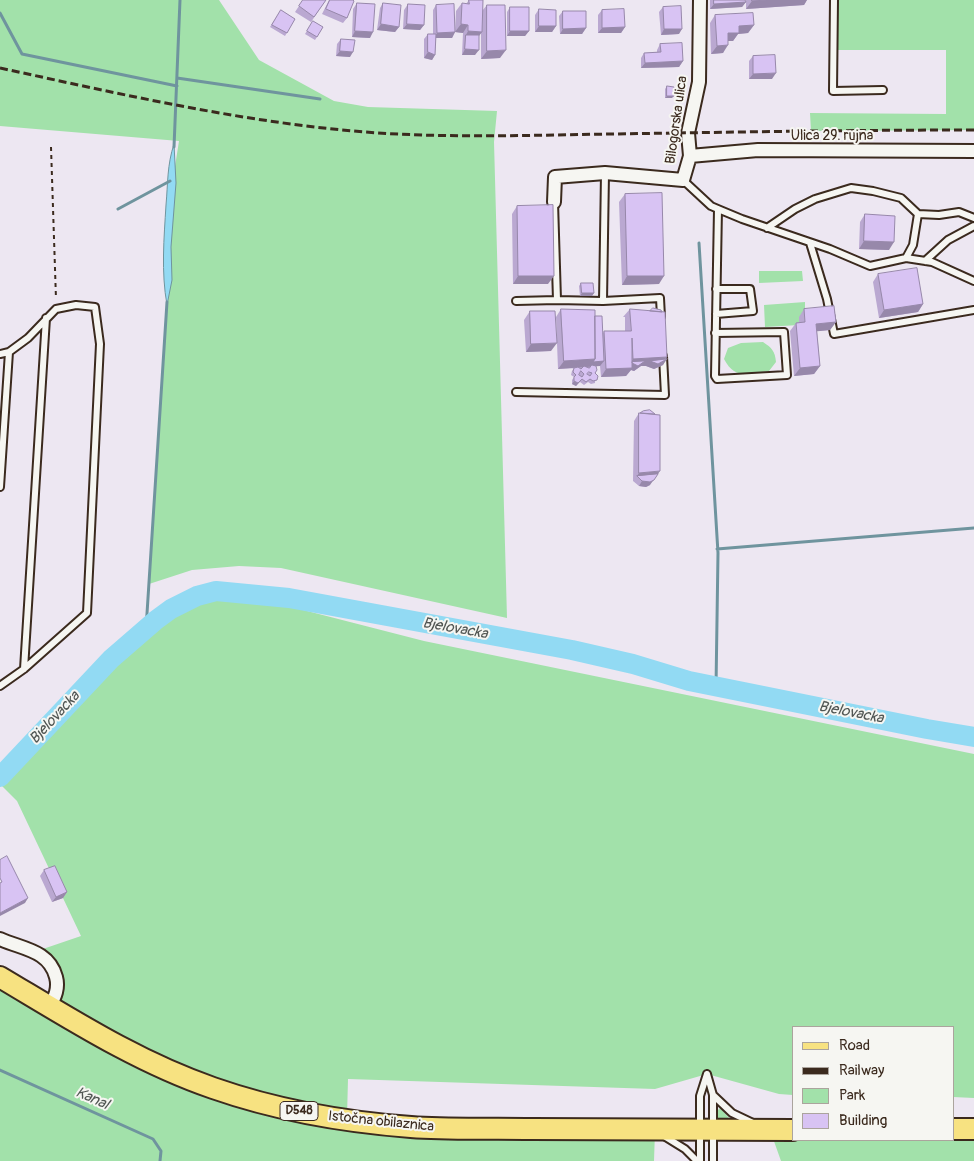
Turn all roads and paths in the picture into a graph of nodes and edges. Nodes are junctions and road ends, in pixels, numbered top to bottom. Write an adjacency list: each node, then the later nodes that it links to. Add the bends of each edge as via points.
1 (700, 0): 6 (street, Bilogorska ulica, via 699,82 688,133)
2 (834, 0): 3 (lane, via 833,91)
3 (883, 90)
4 (51, 147): 23 (path)
5 (974, 151): 6 (street, Ulica 29. rujna, via 758,150)
6 (690, 156): 8 (street, Bilogorska ulica)
7 (605, 173): 8 (street, Bilogorska ulica); 9 (street, Bilogorska ulica, via 555,177); 22 (lane)
8 (683, 180): 10 (lane)
9 (554, 202): 20 (lane)
10 (718, 209): 14 (lane); 19 (lane)
11 (918, 214): 12 (lane, via 939,216 959,212); 14 (lane, via 901,198 851,188 815,199); 16 (lane, via 913,245)
12 (974, 218)
13 (974, 226): 17 (lane, via 948,240)
14 (767, 228): 15 (lane)
15 (810, 243): 16 (lane, via 870,266); 24 (lane, via 834,334)
16 (906, 258): 17 (lane)
17 (925, 261): 18 (lane)
18 (974, 281)
19 (716, 289): 25 (lane); 25 (lane, via 750,289 753,311)
20 (557, 300): 21 (lane); 22 (lane)
21 (516, 301)
22 (603, 301): 27 (lane, via 660,298)
23 (56, 309): 26 (lane); 34 (lane, via 76,305 95,307 100,344 87,613)
24 (974, 310)
25 (716, 314): 28 (lane)
26 (46, 318): 30 (lane, via 28,338); 34 (lane)
27 (662, 327)
28 (716, 333): 28 (lane, via 717,379 787,376 784,332)
29 (663, 346): 32 (lane, via 665,395)
30 (8, 352): 31 (lane); 33 (lane)
31 (0, 354)
32 (516, 392)
33 (0, 487)
34 (24, 669): 35 (lane)
35 (0, 686)
36 (0, 939): 38 (street, via 46,958 54,967 56,997)
37 (0, 977): 38 (main road, Istočna obilaznica / D548)
38 (50, 1006): 45 (main road, Istočna obilaznica / D548, via 150,1063 213,1088 282,1108 347,1121 413,1127)
39 (713, 1095): 42 (lane); 42 (lane, via 707,1074 700,1096); 43 (lane, via 732,1114)
40 (954, 1129): 41 (main road)
41 (974, 1129)
42 (706, 1130): 43 (main road, Istočna obilaznica / D548); 45 (main road, Istočna obilaznica / D548); 46 (lane); 47 (lane)
43 (770, 1130): 44 (main road, Istočna obilaznica / D548)
44 (792, 1130)
45 (655, 1131): 46 (lane)
46 (699, 1161)
47 (712, 1161)

